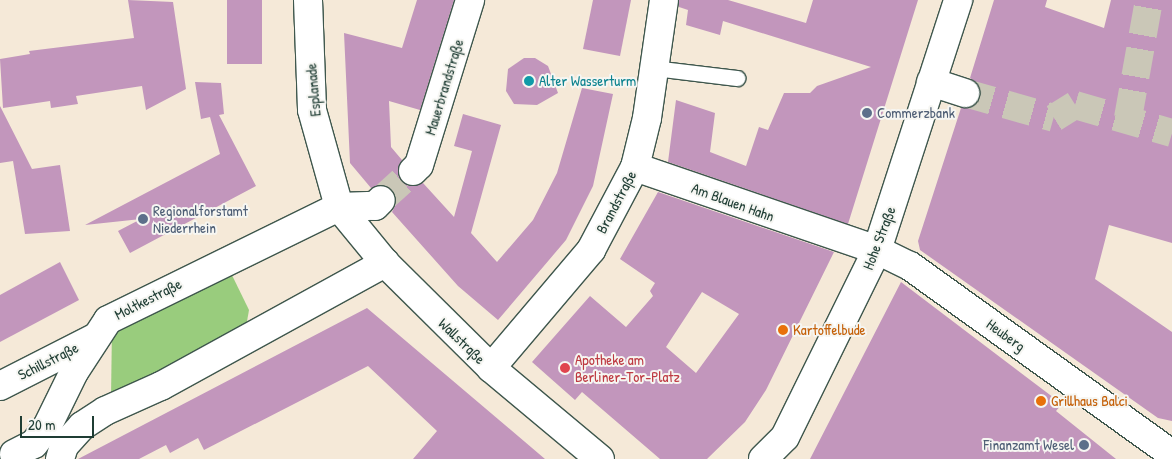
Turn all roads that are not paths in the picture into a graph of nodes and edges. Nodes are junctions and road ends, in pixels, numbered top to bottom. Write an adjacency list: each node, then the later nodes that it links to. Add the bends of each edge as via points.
1 (308, 0): 12 (street, Esplanade, via 312,110)
2 (470, 0): 10 (street, Mauerbrandstraße, via 420,165)
3 (664, 0): 5 (street, Brandstraße)
4 (958, 0): 7 (street, Hohe Straße)
5 (654, 68): 6 (lane); 9 (street, Brandstraße)
6 (737, 78)
7 (931, 82): 8 (street); 14 (street, Hohe Straße)
8 (966, 92)
9 (635, 167): 13 (street, Am Blauen Hahn); 17 (street, Brandstraße, via 591,250)
10 (412, 171)
11 (381, 200): 12 (street, via 375,206)
12 (339, 207): 15 (street, Wallstraße); 16 (street, Moltkestraße, via 108,320)
13 (830, 237): 14 (street, Heuberg)
14 (877, 250): 19 (street, Heuberg, via 910,266); 23 (street, Hohe Straße, via 784,437)
15 (385, 264): 17 (street, Wallstraße); 21 (street, via 161,386 104,411 82,426 64,446)
16 (97, 336): 18 (street, Schillstraße); 20 (street, Moltkestraße, via 48,427 34,444)
17 (491, 368): 22 (street, Wallstraße)
18 (0, 386)
19 (1172, 454)
20 (15, 456)
21 (60, 459)
22 (600, 459)
23 (763, 459)

